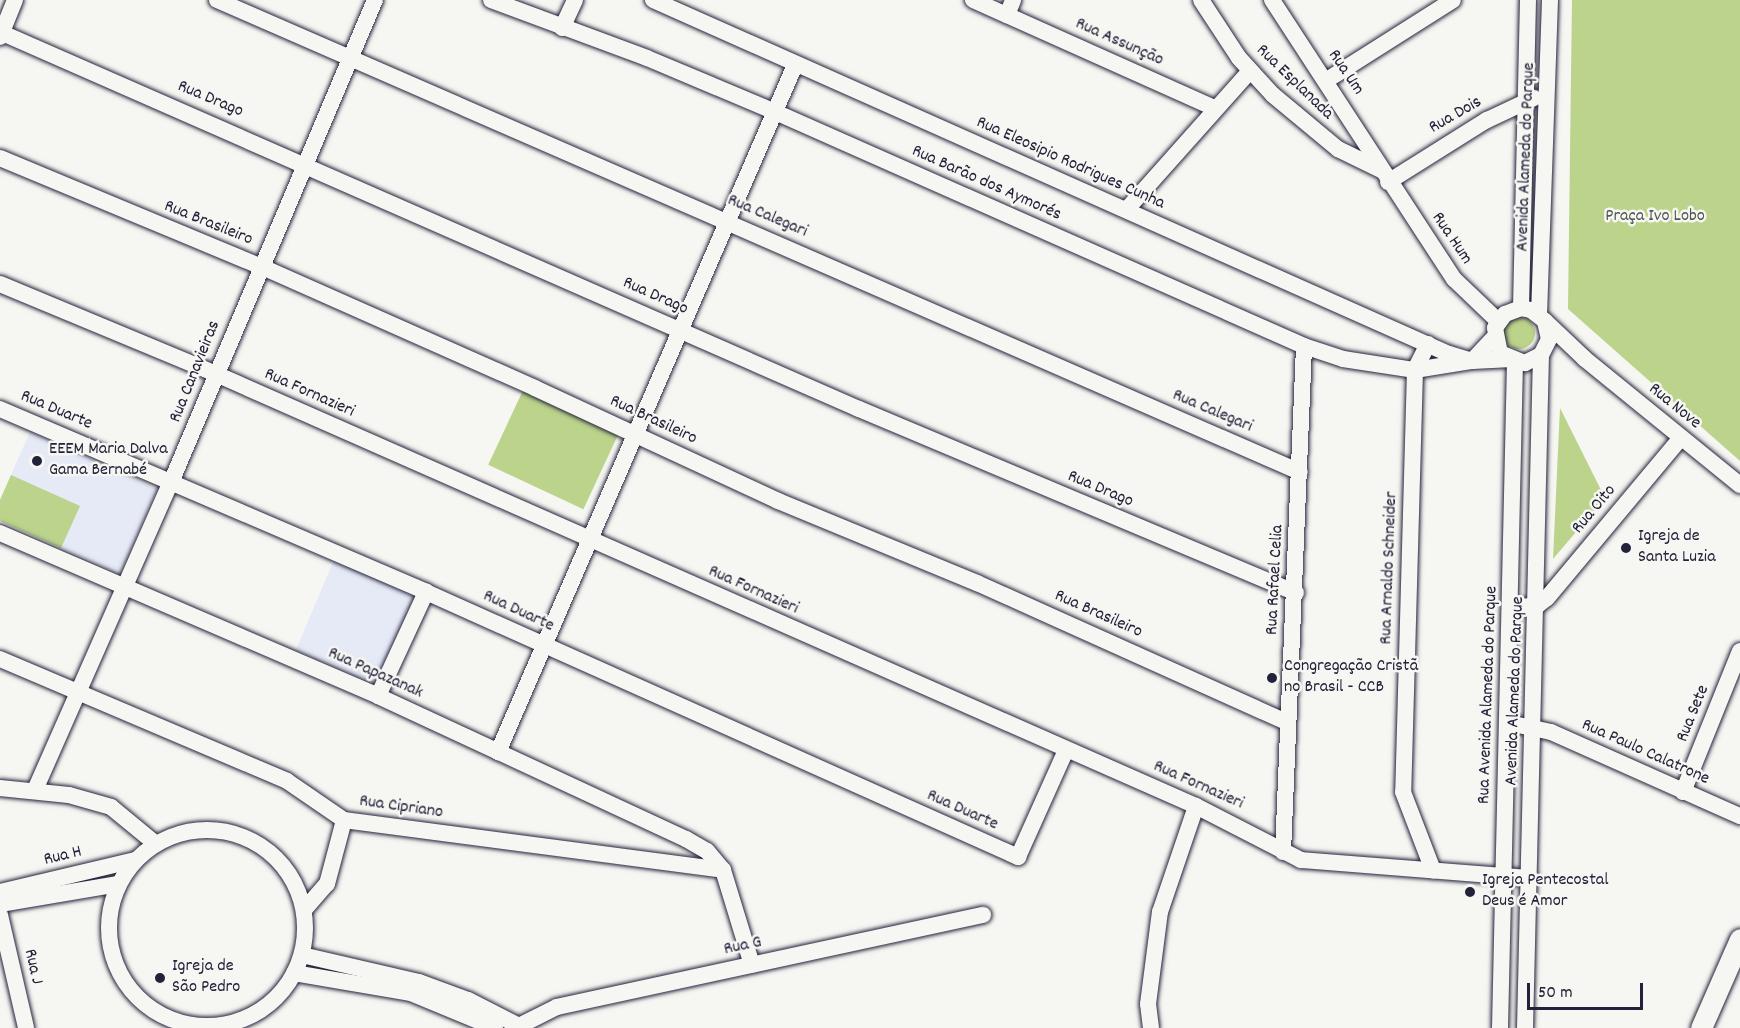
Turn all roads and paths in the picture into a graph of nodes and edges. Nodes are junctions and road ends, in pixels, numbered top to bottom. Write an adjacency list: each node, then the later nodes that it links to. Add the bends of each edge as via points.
1 (15, 0): 15 (street)
2 (217, 0): 16 (street, Rua Calegari)
3 (375, 0): 16 (street, Rua Canavieiras)
4 (491, 0): 14 (street, Rua Barão dos Aymorés)
5 (575, 0): 14 (street)
6 (653, 0): 17 (street, Rua Eleosipio Rodrigues Cunha)
7 (973, 0): 13 (street, Rua Assunção)
8 (1201, 0): 18 (street, Rua Esplanada)
9 (1272, 0): 19 (street, Rua Um)
10 (1453, 0): 19 (street)
11 (1528, 0): 21 (street, Avenida Alameda do Parque)
12 (1550, 0): 20 (street, Avenida Alameda do Parque)
13 (1010, 8): 22 (street, Rua Assunção)
14 (562, 28): 23 (street, Rua Barão dos Aymorés, via 647,58)
15 (1, 34): 27 (street, Rua Drago)
16 (349, 58): 27 (street, Rua Canavieiras); 30 (street, Rua Calegari)
17 (795, 65): 23 (street); 29 (street, Rua Eleosipio Rodrigues Cunha)
18 (1250, 71): 22 (street); 25 (street, Rua Esplanada)
19 (1326, 80): 24 (street, Rua Um)
20 (1549, 94): 21 (street, Rua Dois); 34 (street, Avenida Alameda do Parque)
21 (1526, 100): 28 (street, Rua Dois); 33 (street, Avenida Alameda do Parque)
22 (1215, 108): 29 (street)
23 (773, 111): 30 (street); 38 (street, Rua Barão dos Aymorés)
24 (1359, 132): 25 (street); 28 (street, Rua Um)
25 (1338, 149): 28 (street, Rua Esplanada)
26 (0, 158): 31 (street, Rua Brasileiro)
27 (304, 162): 31 (street, Rua Canavieiras); 36 (street, Rua Drago)
28 (1385, 176): 35 (street, Rua Hum, via 1459,286)
29 (1127, 209): 37 (street, Rua Eleosipio Rodrigues Cunha, via 1332,305)
30 (727, 221): 36 (street); 48 (street, Rua Calegari)
31 (260, 266): 44 (street, Rua Canavieiras); 46 (street, Rua Brasileiro)
32 (0, 284): 44 (street, Rua Fornazieri)
33 (1521, 308): 34 (street); 35 (street, via 1505,314)
34 (1542, 318): 39 (street, Avenida Alameda do Parque, via 1549,339); 40 (street)
35 (1496, 329): 41 (street); 42 (street, via 1500,353)
36 (681, 330): 46 (street); 55 (street, Rua Drago)
37 (1428, 344): 41 (street, Rua Eleosipio Rodrigues Cunha); 43 (street)
38 (1304, 346): 43 (street, Rua Barão dos Aymorés, via 1353,361); 48 (street, Rua Rafael Celia)
39 (1543, 351): 40 (street); 42 (street); 56 (street, Avenida Alameda do Parque)
40 (1585, 359): 47 (street, Rua Nove)
41 (1472, 361): 42 (street); 43 (street, Rua Barão dos Aymorés)
42 (1511, 361): 57 (street, Rua Avenida Alameda do Parque)
43 (1415, 370): 78 (street, Rua Arnaldo Schneider, via 1403,792)
44 (216, 374): 49 (street, Rua Canavieiras); 52 (street, Rua Fornazieri)
45 (0, 409): 49 (street, Rua Duarte)
46 (637, 435): 52 (street); 63 (street, Rua Brasileiro, via 778,501 977,583)
47 (1681, 438): 50 (street, Rua Nove); 56 (street, Rua Oito)
48 (1300, 472): 55 (street, Rua Rafael Celia)
49 (172, 480): 53 (street, Rua Canavieiras); 54 (street, Rua Duarte)
50 (1740, 485)
51 (0, 533): 53 (street, Rua Papazanak)
52 (591, 538): 58 (street); 66 (street, Rua Fornazieri)
53 (126, 586): 61 (street, Rua Canavieiras); 62 (street, Rua Papazanak)
54 (426, 592): 58 (street, Rua Duarte); 62 (street)
55 (1296, 593): 63 (street, Rua Rafael Celia)
56 (1538, 605): 57 (street); 65 (street, Avenida Alameda do Parque)
57 (1511, 608): 64 (street, Rua Avenida Alameda do Parque)
58 (543, 646): 66 (street, Rua Duarte, via 1018,857); 67 (street)
59 (1740, 651): 70 (street, Rua Sete)
60 (0, 659): 61 (street, Rua Cipriano)
61 (80, 694): 69 (street, Rua Canavieiras); 73 (street, Rua Cipriano, via 287,781)
62 (378, 696): 67 (street, Rua Papazanak)
63 (1288, 723): 75 (street, Rua Rafael Celia)
64 (1509, 723): 65 (street, Rua Paulo Calatrone); 79 (street, Rua Avenida Alameda do Parque)
65 (1534, 728): 70 (street, Rua Paulo Calatrone); 80 (street, Avenida Alameda do Parque)
66 (1066, 750): 71 (street, Rua Fornazieri)
67 (498, 752): 77 (street, Rua Papazanak, via 686,839 707,851)
68 (0, 788): 69 (street)
69 (35, 790): 74 (street, via 111,807)
70 (1683, 792): 72 (street, Rua Paulo Calatrone)
71 (1196, 806): 75 (street, Rua Fornazieri); 95 (street, via 1160,912 1148,1004)
72 (1740, 816)
73 (344, 820): 77 (street, Rua Cipriano); 84 (street, via 327,884)
74 (156, 844): 76 (street); 84 (street, via 177,833 204,829 231,832 256,842 278,859 294,881)
75 (1283, 852): 78 (street, Rua Fornazieri, via 1317,862)
76 (135, 860): 81 (street); 82 (street, Rua H)
77 (723, 870): 89 (street)
78 (1433, 870): 79 (street, Rua Fornazieri)
79 (1502, 876): 80 (street, Rua Fornazieri); 96 (street, Rua Avenida Alameda do Parque)
80 (1530, 878): 97 (street, Avenida Alameda do Parque)
81 (118, 884): 83 (street, Rua H); 91 (street, via 109,910 108,939 115,966 130,991)
82 (0, 892)
83 (0, 904)
84 (304, 910): 88 (street)
85 (0, 915): 93 (street, Rua J)
86 (983, 915): 89 (street, Rua G)
87 (1740, 939): 98 (main road)
88 (302, 955): 90 (street); 92 (street, via 419,981 468,1000)
89 (752, 965): 92 (street, Rua G, via 558,1007)
90 (294, 972): 91 (street, via 279,995 257,1012 232,1023); 94 (street, via 411,993)
91 (174, 1024)
92 (519, 1027)
93 (26, 1028)
94 (495, 1028)
95 (1151, 1028)
96 (1500, 1028)
97 (1525, 1028)
98 (1701, 1028)

